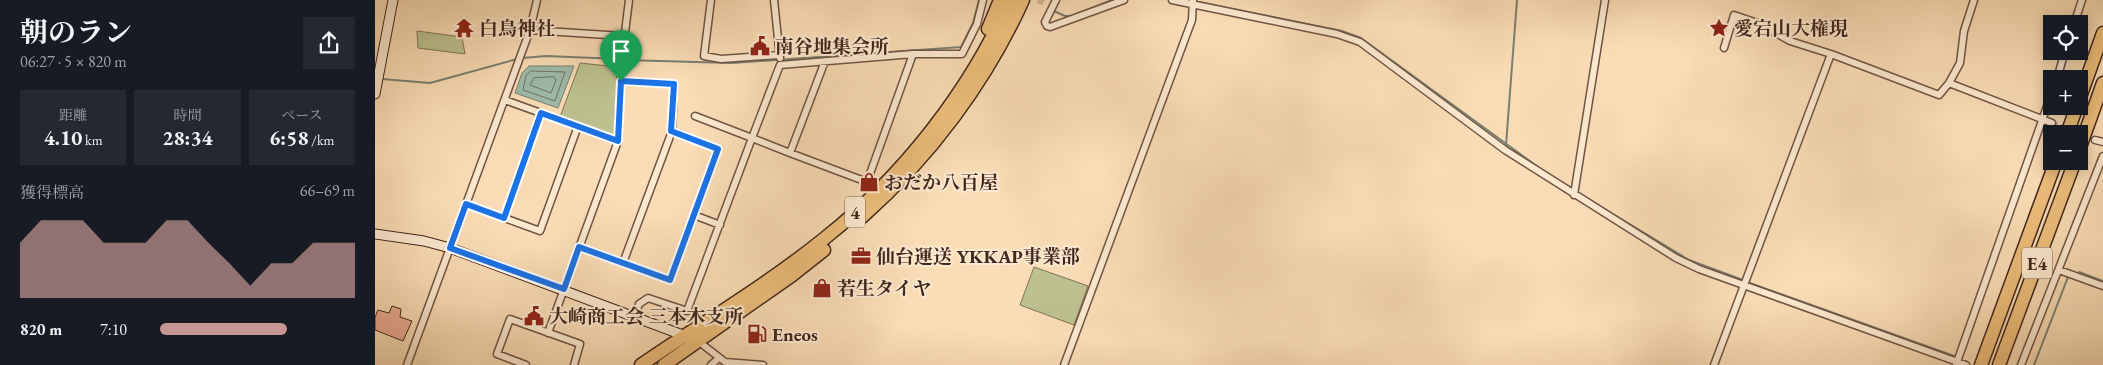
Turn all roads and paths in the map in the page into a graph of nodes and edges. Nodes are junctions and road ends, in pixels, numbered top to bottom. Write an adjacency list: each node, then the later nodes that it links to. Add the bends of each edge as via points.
1 (393, 0): 30 (street)
2 (537, 0): 20 (street)
3 (629, 0): 22 (street)
4 (711, 0): 26 (street, via 704,56)
5 (774, 0): 26 (street)
6 (983, 0): 24 (street, via 977,24 962,54)
7 (999, 0): 28 (highway)
8 (1010, 0): 28 (highway, 4)
9 (1023, 0): 36 (highway, 4, via 990,62)
10 (1056, 0): 18 (street)
11 (1124, 0): 18 (street, via 1050,27 1045,22)
12 (1172, 0): 17 (street)
13 (1605, 0): 55 (street)
14 (1974, 0): 32 (street, via 1964,31 1960,63)
15 (2082, 0): 19 (street)
16 (1038, 1): 18 (street); 36 (highway, via 995,64)
17 (1194, 2): 55 (street, via 1360,42 1505,150); 81 (street, via 1192,20)
18 (1051, 6)
19 (2077, 15)
20 (530, 30): 22 (street); 35 (street)
21 (2103, 33): 29 (highway)
22 (623, 36): 31 (street)
23 (1724, 48): 25 (street, via 1734,15 1760,24 1790,42)
24 (913, 54): 27 (street); 53 (street)
25 (1831, 54): 32 (street, via 1939,96); 65 (street)
26 (780, 60): 27 (street); 45 (street)
27 (825, 62): 49 (street)
28 (973, 68): 54 (highway, 4, via 927,135)
29 (2088, 75)
30 (376, 80): 34 (street)
31 (621, 81): 44 (street, via 674,84); 47 (street)
32 (1949, 83): 40 (street)
33 (2103, 83): 42 (highway)
34 (375, 94)
35 (505, 100): 37 (street); 56 (street)
36 (961, 106): 71 (highway, 4, via 934,143 887,195 791,276)
37 (541, 113): 43 (street); 58 (street)
38 (2045, 115): 40 (street)
39 (695, 116): 45 (street)
40 (2043, 120): 41 (street); 73 (street)
41 (2052, 123)
42 (2088, 125)
43 (578, 126): 47 (street); 58 (street, via 540,232)
44 (671, 131): 57 (street, via 718,149); 63 (street)
45 (753, 138): 49 (street); 59 (street)
46 (2095, 140): 48 (street)
47 (618, 141): 61 (street)
48 (2103, 142)
49 (790, 153): 53 (street)
50 (2103, 156): 64 (street)
51 (2054, 170): 84 (highway, E4)
52 (2072, 170): 85 (highway, E4)
53 (867, 182): 54 (street)
54 (877, 191): 70 (highway, 4, via 797,260)
55 (1574, 192): 65 (street, via 1681,261)
56 (466, 204): 58 (street); 62 (street)
57 (694, 215): 59 (street); 63 (street, via 670,280)
58 (504, 218)
59 (720, 225): 68 (street, via 687,311 648,298 639,304)
60 (375, 234): 62 (street)
61 (579, 247): 63 (street); 67 (street)
62 (450, 248): 67 (street); 74 (street)
63 (623, 263)
64 (2059, 270): 66 (street); 86 (street)
65 (1745, 283): 73 (street); 82 (street)
66 (2103, 286)
67 (564, 289): 68 (street); 69 (street)
68 (635, 316): 70 (street)
69 (548, 333): 75 (street, via 510,319 497,354); 76 (street, via 580,344)
70 (685, 335): 71 (street); 77 (highway, 4)
71 (698, 341): 72 (street); 78 (highway, 4)
72 (719, 358): 79 (street); 80 (street, via 733,363)
73 (1957, 364): 83 (street)
74 (407, 365)
75 (526, 365)
76 (573, 365)
77 (641, 365)
78 (663, 365)
79 (711, 365)
80 (763, 365)
81 (1064, 365)
82 (1714, 365)
83 (1966, 365)
84 (1981, 365)
85 (1999, 365)
86 (2021, 365)

